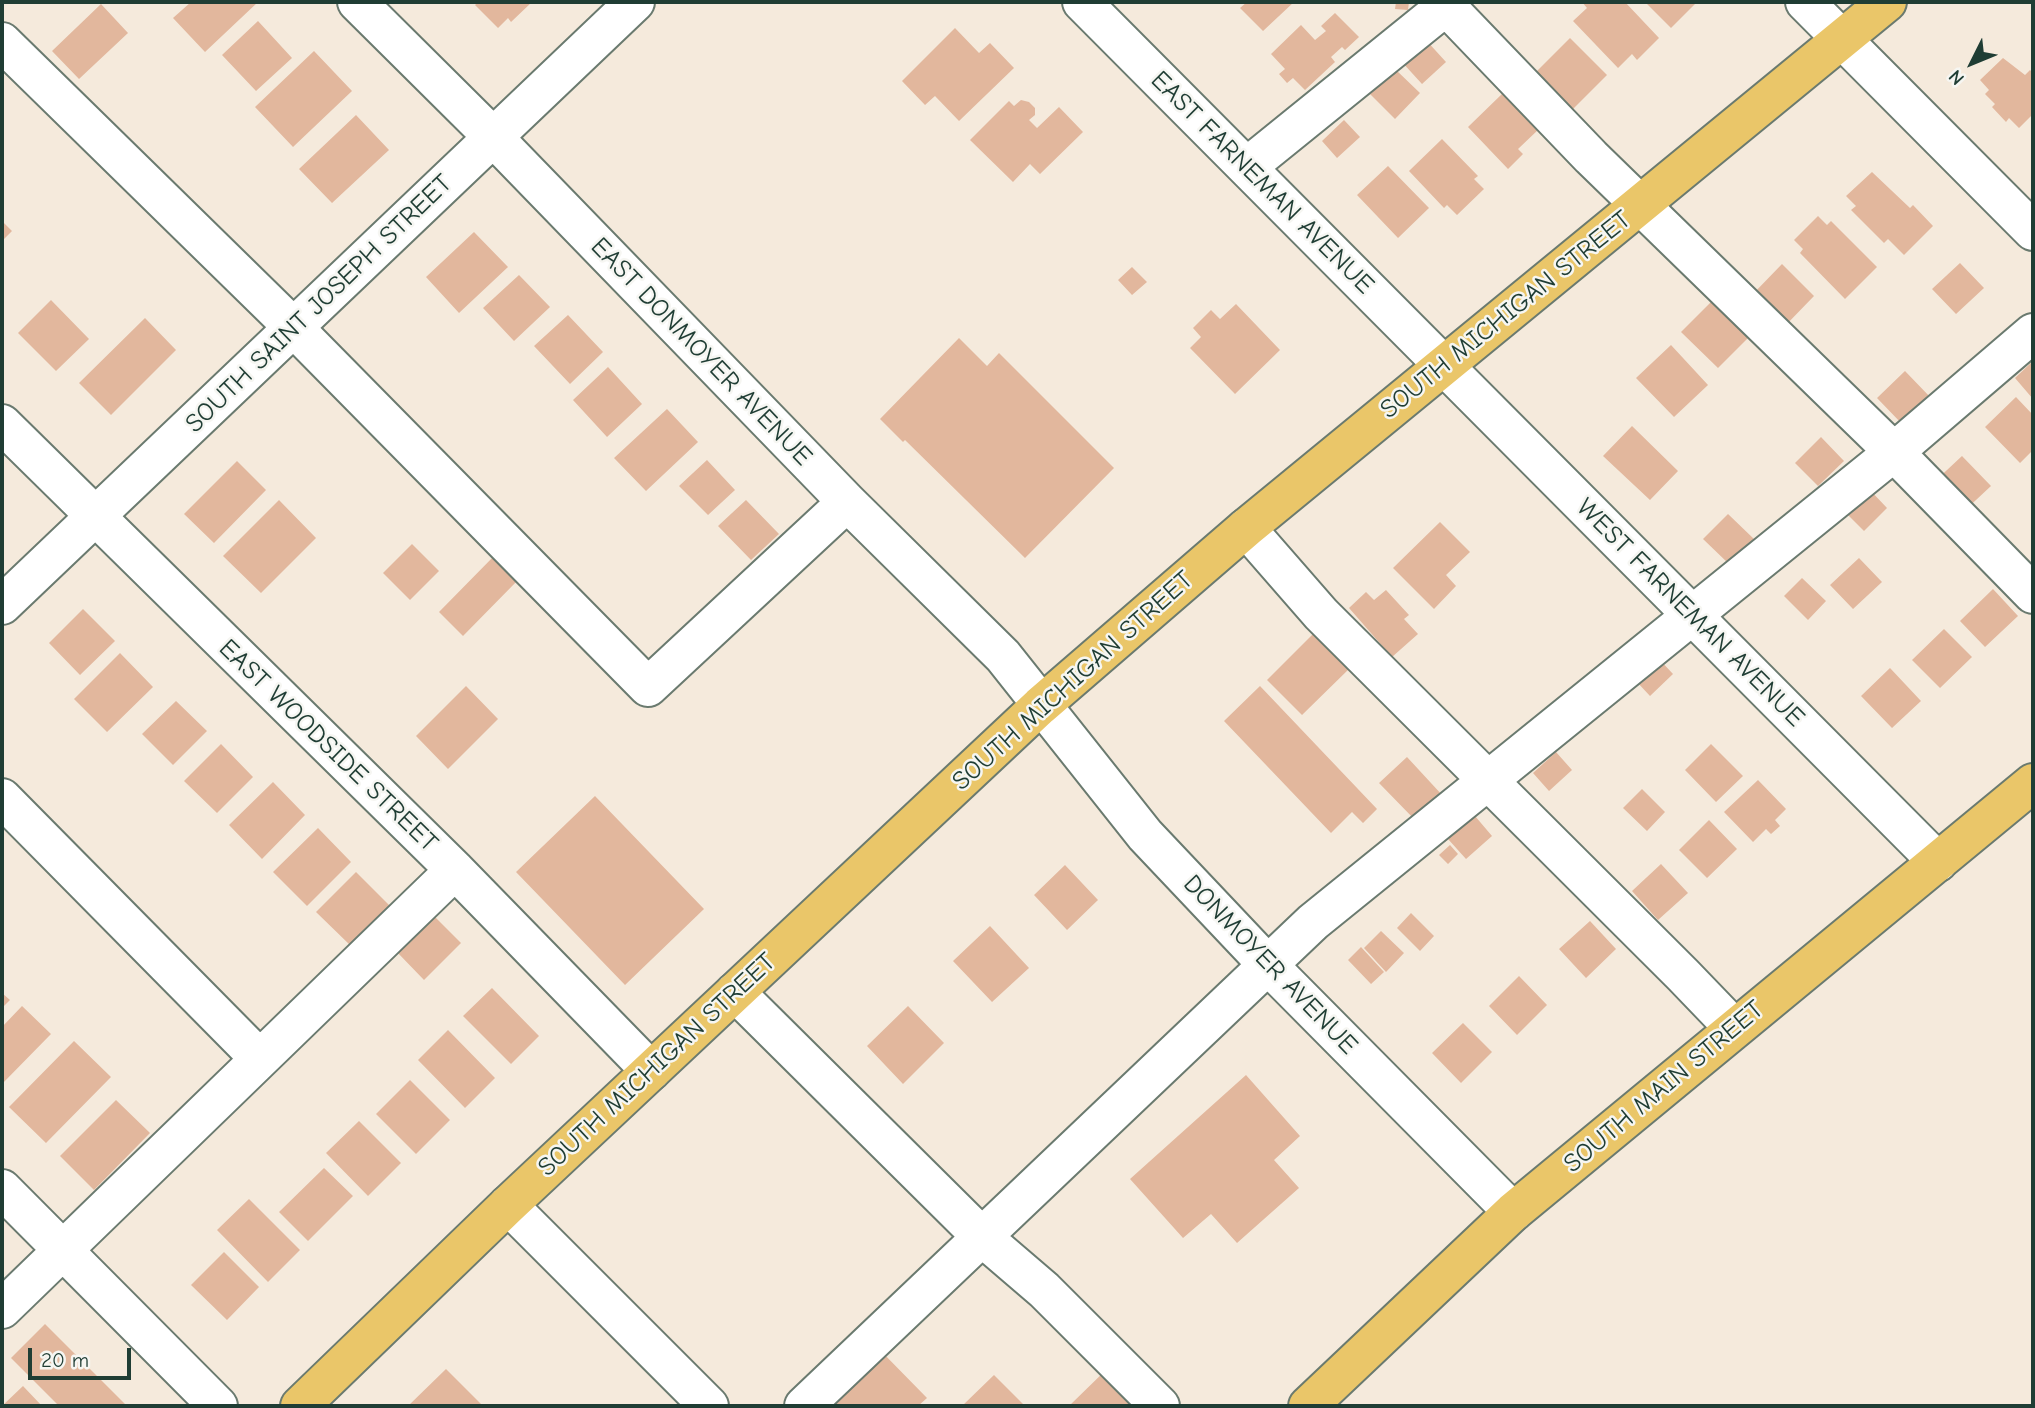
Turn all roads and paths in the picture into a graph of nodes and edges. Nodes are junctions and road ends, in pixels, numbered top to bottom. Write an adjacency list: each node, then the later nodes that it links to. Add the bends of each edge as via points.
1 (358, 2): 9 (street, EAST DONMOYER AVENUE)
2 (635, 2): 9 (street, SOUTH SAINT JOSEPH STREET)
3 (1082, 2): 10 (street, EAST FARNEMAN AVENUE)
4 (1805, 2): 7 (street)
5 (1887, 2): 7 (main road, SOUTH MICHIGAN STREET)
6 (1449, 4): 10 (street); 11 (street)
7 (1841, 39): 11 (main road, SOUTH MICHIGAN STREET); 12 (street)
8 (2, 42): 13 (street)
9 (494, 138): 13 (street, SOUTH SAINT JOSEPH STREET); 18 (street, EAST DONMOYER AVENUE)
10 (1247, 167): 15 (street, EAST FARNEMAN AVENUE)
11 (1641, 206): 15 (main road, SOUTH MICHIGAN STREET); 17 (street)
12 (2033, 231)
13 (294, 328): 18 (street, via 648,687); 19 (street, SOUTH SAINT JOSEPH STREET)
14 (2033, 333): 17 (street)
15 (1442, 366): 20 (main road, SOUTH MICHIGAN STREET); 23 (street, WEST FARNEMAN AVENUE)
16 (2, 424): 19 (street, EAST WOODSIDE STREET)
17 (1894, 452): 21 (street); 23 (street)
18 (847, 502): 24 (street, EAST DONMOYER AVENUE, via 1003,656)
19 (95, 517): 22 (street, SOUTH SAINT JOSEPH STREET); 29 (street, EAST WOODSIDE STREET)
20 (1246, 528): 24 (main road, SOUTH MICHIGAN STREET); 25 (street, via 1321,614)
21 (2033, 594)
22 (2, 605)
23 (1693, 614): 25 (street); 28 (street, WEST FARNEMAN AVENUE)
24 (1040, 706): 30 (street, DONMOYER AVENUE, via 1145,835); 31 (main road, SOUTH MICHIGAN STREET)
25 (1487, 780): 30 (street); 32 (street)
26 (2033, 783): 28 (main road, SOUTH MAIN STREET)
27 (2, 798): 33 (street)
28 (1938, 862): 32 (main road, SOUTH MAIN STREET)
29 (455, 870): 33 (street); 34 (street, EAST WOODSIDE STREET)
30 (1266, 964): 37 (street, DONMOYER AVENUE); 38 (street)
31 (735, 992): 34 (main road, SOUTH MICHIGAN STREET); 38 (street)
32 (1734, 1028): 37 (main road, SOUTH MAIN STREET)
33 (259, 1058): 39 (street)
34 (651, 1071): 36 (main road, SOUTH MICHIGAN STREET)
35 (2, 1189): 39 (street)
36 (508, 1205): 42 (main road, SOUTH MICHIGAN STREET); 43 (street)
37 (1513, 1212): 46 (main road, SOUTH MAIN STREET)
38 (981, 1236): 44 (street); 45 (street, via 1044,1290)
39 (63, 1250): 40 (street); 41 (street)
40 (2, 1309)
41 (218, 1406)
42 (300, 1406)
43 (709, 1406)
44 (804, 1406)
45 (1160, 1406)
46 (1308, 1406)

